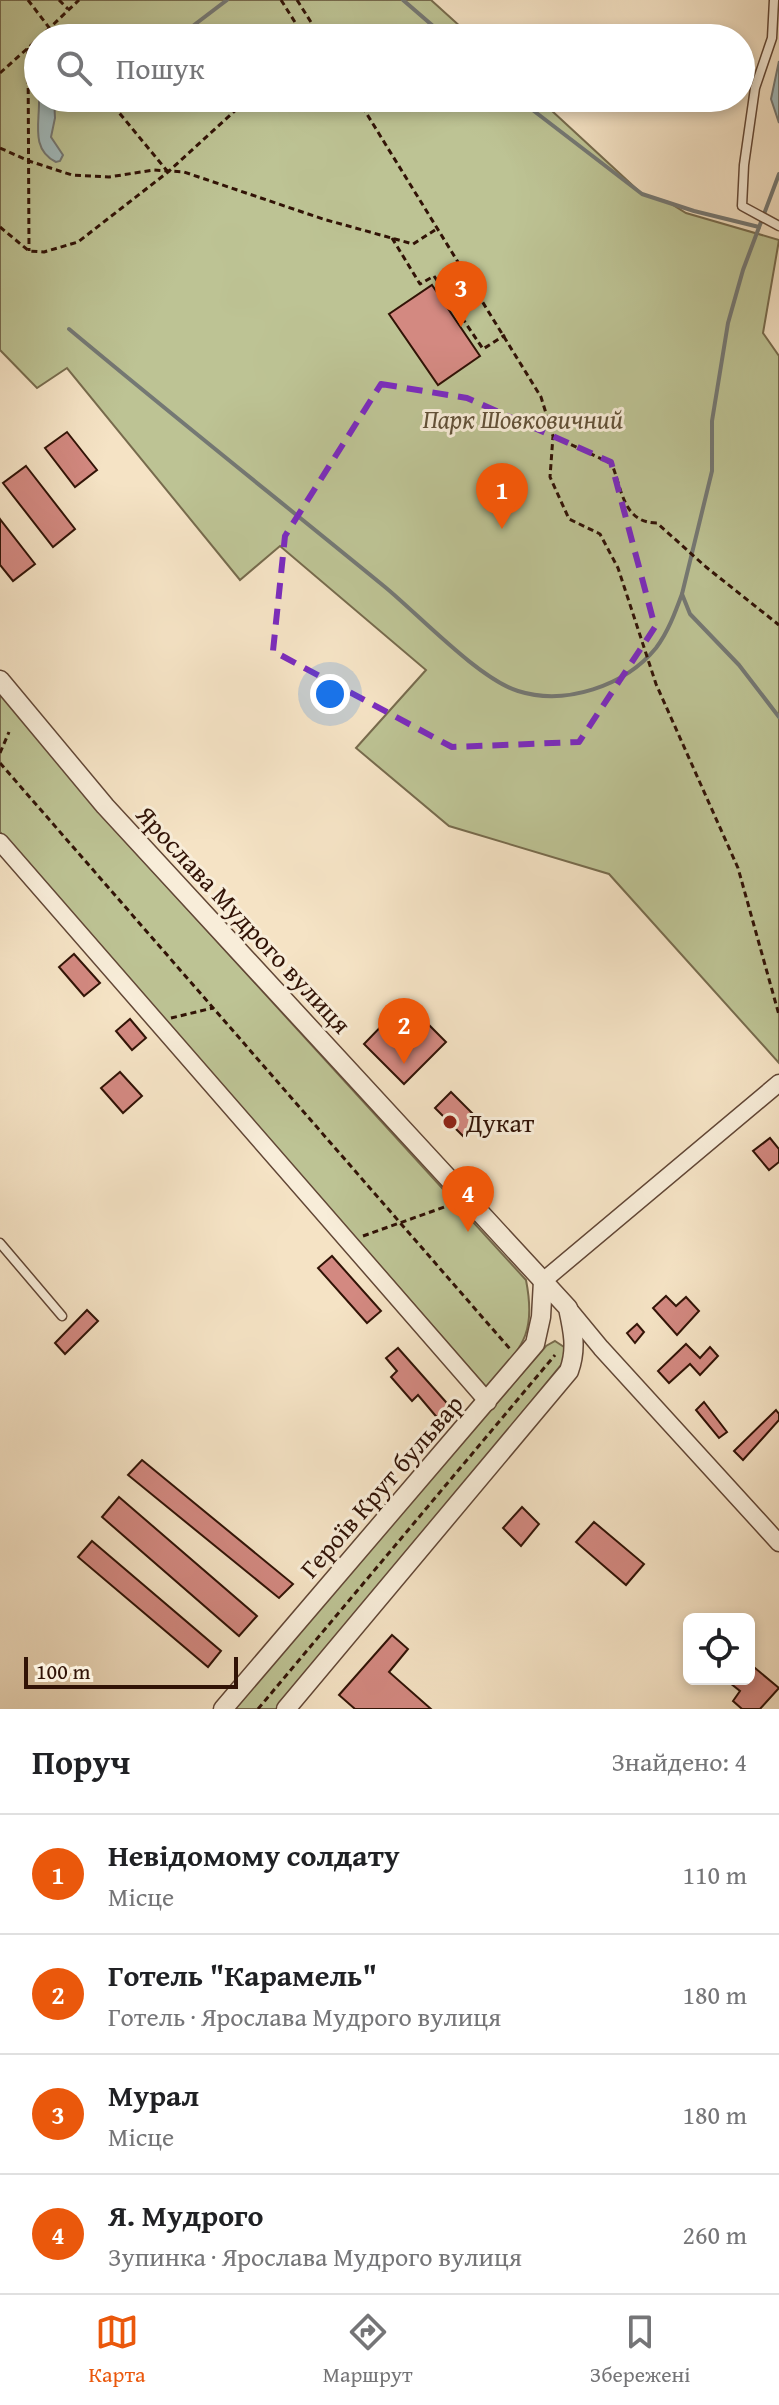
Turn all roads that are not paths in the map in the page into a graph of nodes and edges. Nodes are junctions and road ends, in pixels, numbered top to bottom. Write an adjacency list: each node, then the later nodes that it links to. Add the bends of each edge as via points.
1 (774, 0): 2 (lane, via 772,38)
2 (755, 88)
3 (752, 112): 4 (lane, via 742,206)
4 (779, 226)
5 (0, 680): 9 (street, Ярослава Мудрого вулиця, via 115,817)
6 (0, 842): 12 (street)
7 (779, 1083): 9 (street)
8 (0, 1243): 11 (lane)
9 (543, 1281): 10 (street, Ярослава Мудрого вулиця); 12 (street, Героїв Крут бульвар, via 535,1344)
10 (568, 1308): 13 (street, Ярослава Мудрого вулиця); 15 (street, via 575,1342 569,1371)
11 (62, 1316)
12 (488, 1402): 14 (street, Героїв Крут бульвар)
13 (779, 1543)
14 (223, 1709)
15 (286, 1709)

